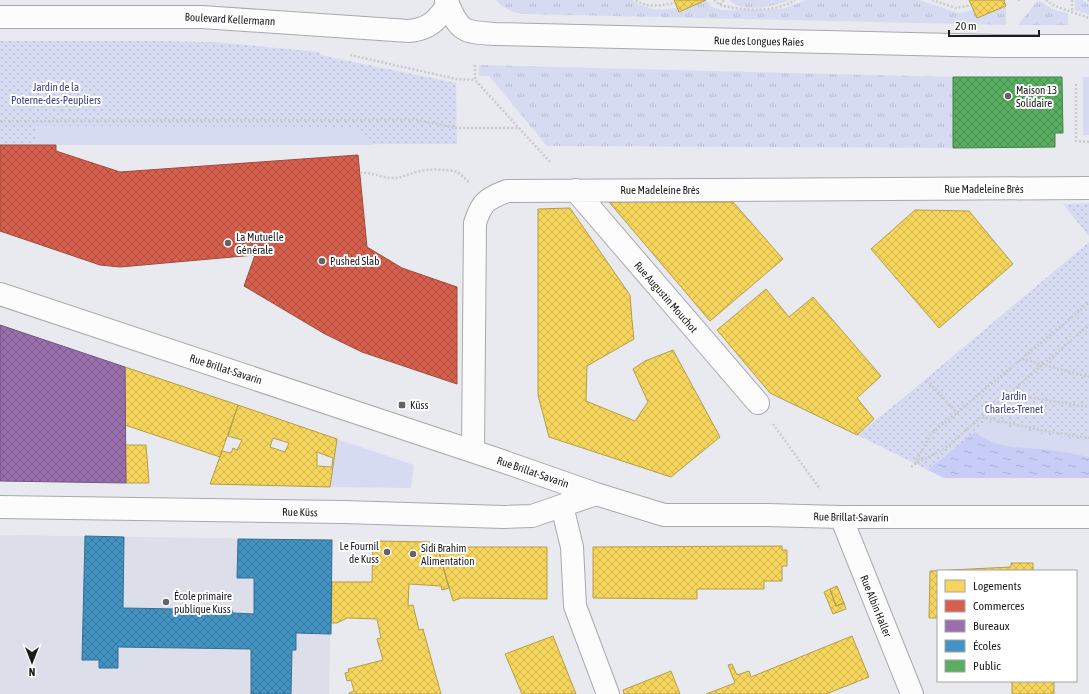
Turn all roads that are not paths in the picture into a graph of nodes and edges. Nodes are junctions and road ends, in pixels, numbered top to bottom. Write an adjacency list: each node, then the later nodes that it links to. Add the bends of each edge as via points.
1 (447, 2): 2 (street, Boulevard Kellermann, via 442,13 429,25 420,30 409,31 202,17); 3 (street, Rue des Longues Raies, via 454,19 461,27 470,32 495,34)
2 (0, 17)
3 (1089, 46)
4 (1089, 188): 5 (street, Rue Madeleine Brès)
5 (575, 190): 7 (street, Rue Augustin Mouchot); 8 (street, Rue Madeleine Brès, via 507,191 489,198 479,210 475,223)
6 (0, 294): 8 (street, Rue Brillat-Savarin)
7 (758, 403)
8 (472, 452): 9 (street, Rue Brillat-Savarin)
9 (596, 494): 10 (street, Rue Küss); 12 (street, Rue Brillat-Savarin, via 664,515)
10 (562, 506): 11 (street, Rue Küss, via 532,516 504,517); 14 (street, via 572,547 575,606)
11 (0, 507)
12 (841, 517): 13 (street, Rue Brillat-Savarin); 15 (street, Rue Albin Haller)
13 (1089, 517)
14 (608, 694)
15 (912, 694)

